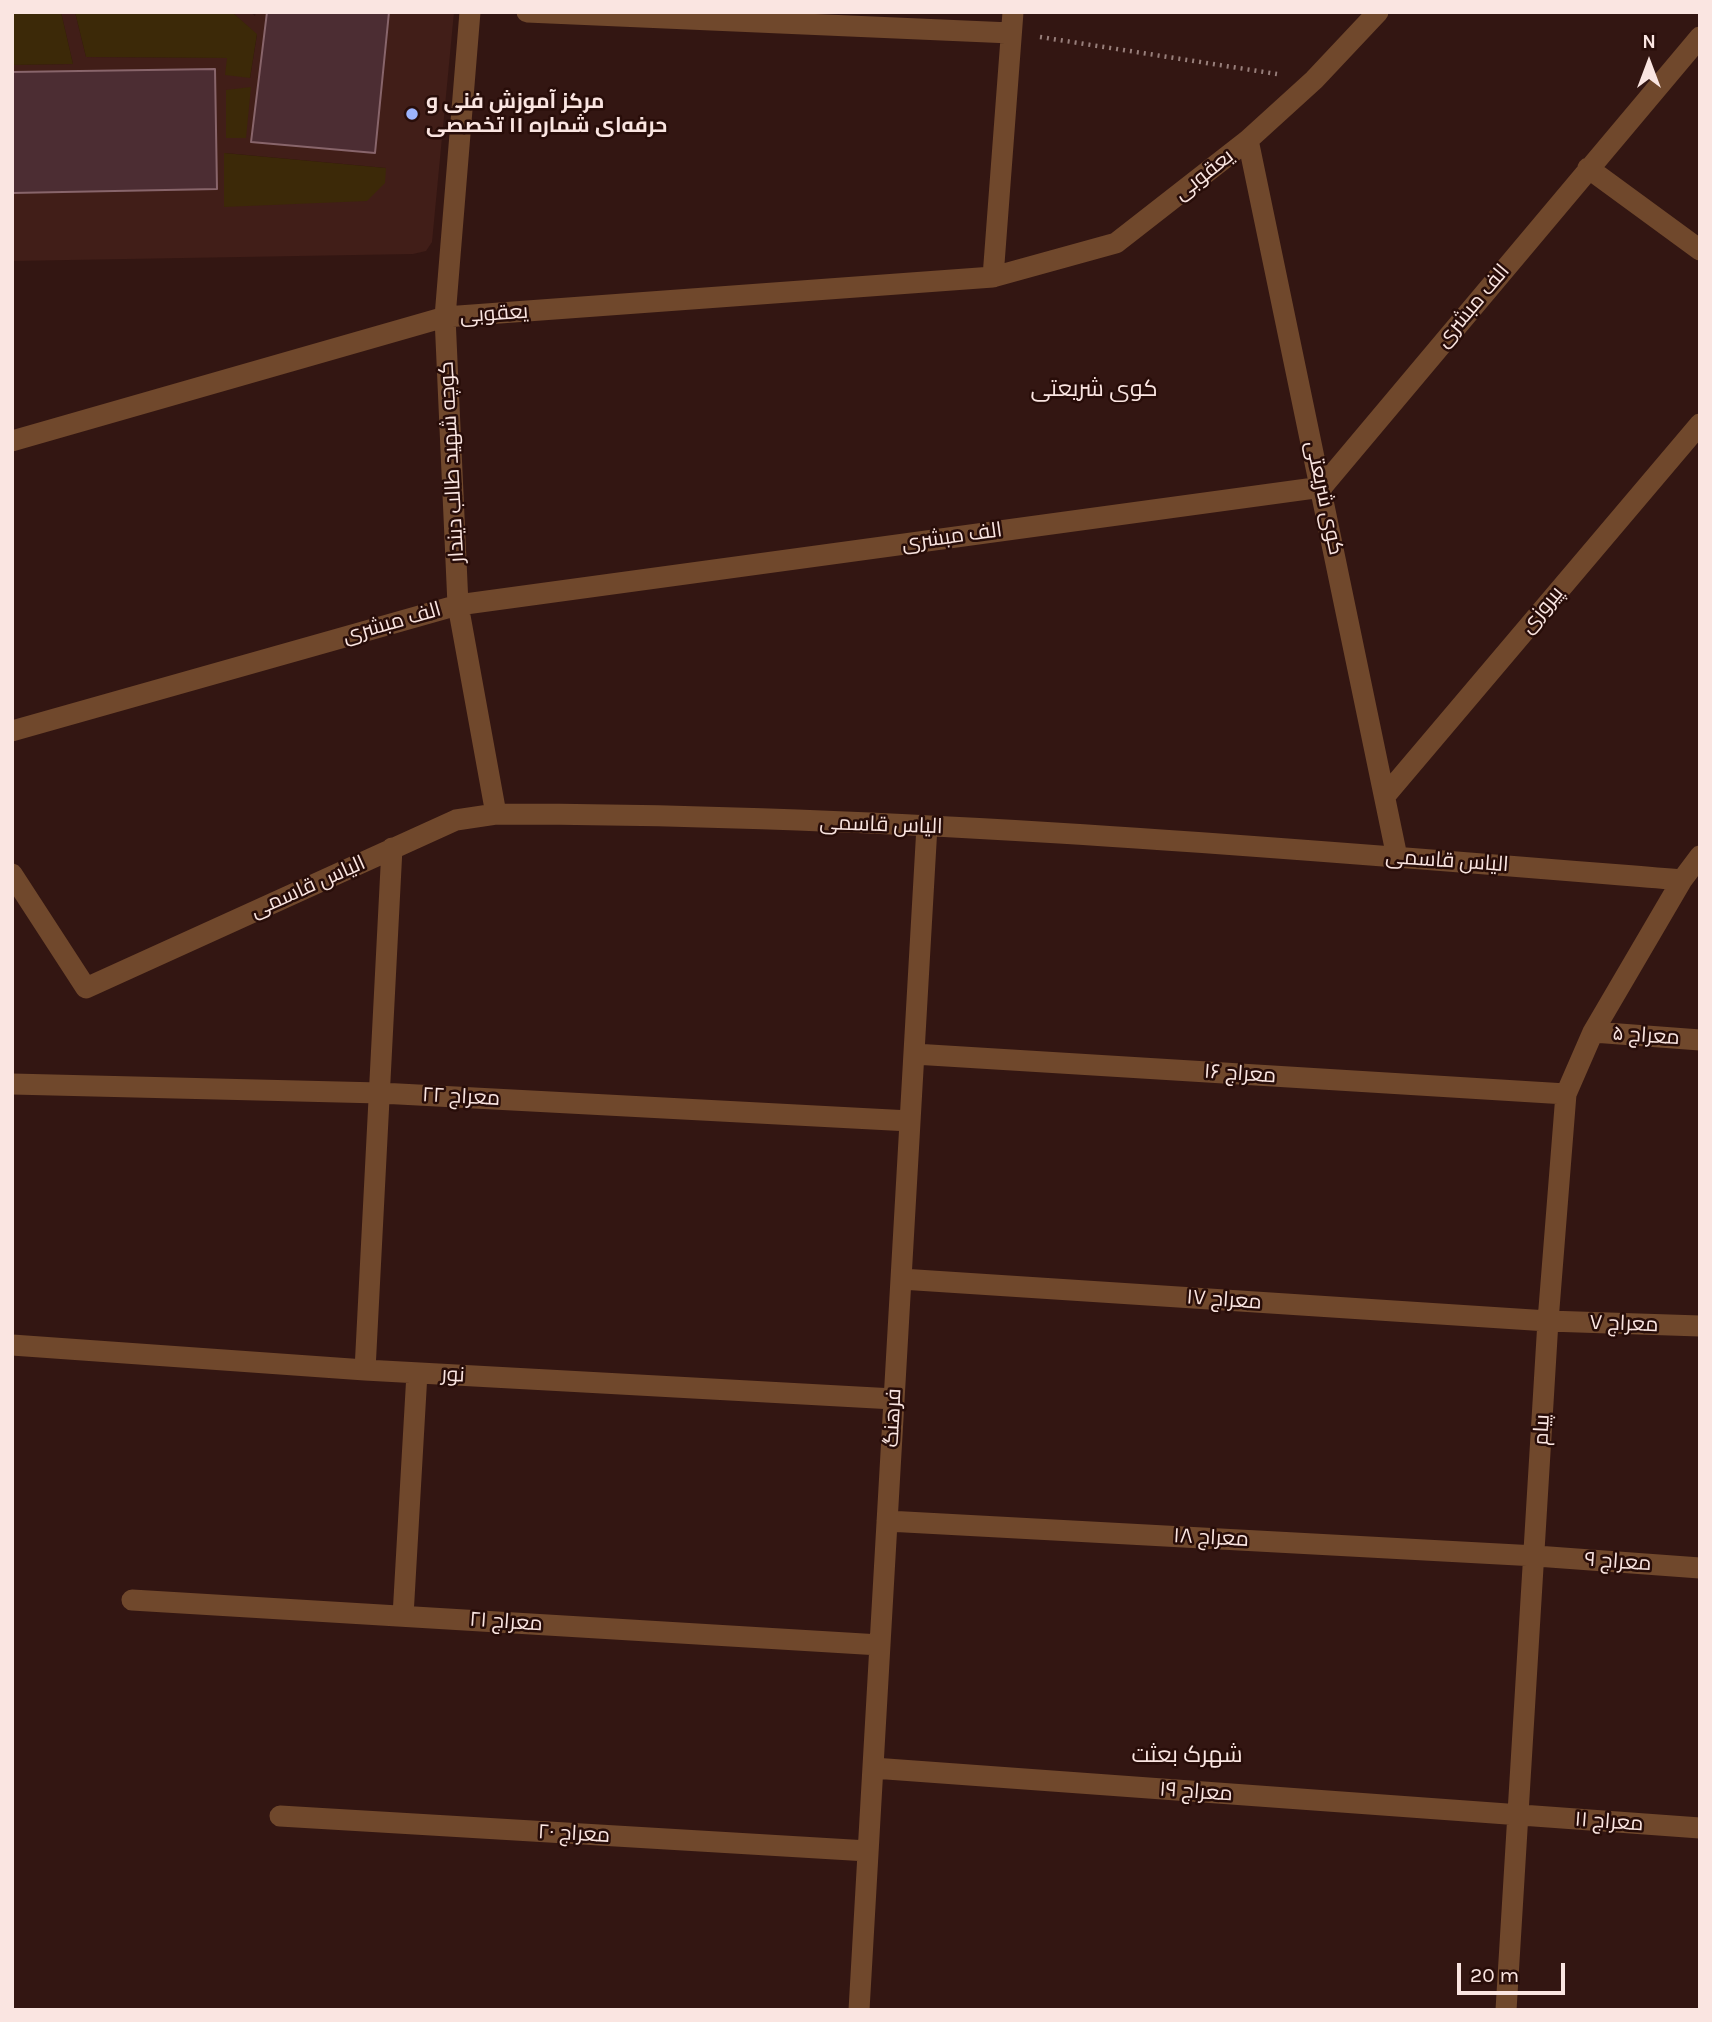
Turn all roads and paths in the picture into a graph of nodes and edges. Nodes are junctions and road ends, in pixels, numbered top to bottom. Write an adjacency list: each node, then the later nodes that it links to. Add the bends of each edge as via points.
1 (470, 12): 11 (street, کوچه شهید طالب دیندار)
2 (527, 12): 4 (street)
3 (1378, 12): 6 (street, یعقوبی)
4 (1012, 22): 6 (path); 10 (street)
5 (1700, 37): 8 (street, الف مبشری)
6 (1314, 80): 7 (street, یعقوبی)
7 (1248, 140): 10 (street, یعقوبی, via 1116,243); 14 (street, کوی شریعتی)
8 (1588, 168): 9 (street); 14 (street, الف مبشری)
9 (1700, 250)
10 (993, 277): 11 (street, یعقوبی)
11 (446, 317): 13 (street, یعقوبی); 15 (street, کوچه شهید طالب دیندار)
12 (1700, 424): 17 (street, پیروزی)
13 (12, 441)
14 (1322, 487): 15 (street, الف مبشری); 17 (street, کوی شریعتی)
15 (458, 605): 16 (street, الف مبشری); 18 (street, کوچه شهید طالب دیندار)
16 (12, 731)
17 (1385, 796): 22 (street, کوی شریعتی)
18 (496, 814): 19 (street, الیاس قاسمی); 20 (street, الیاس قاسمی, via 456,820)
19 (927, 826): 22 (street, الیاس قاسمی); 27 (street, فرهنگ)
20 (393, 848): 23 (street, الیاس قاسمی, via 86,988); 29 (street)
21 (1700, 856): 24 (street)
22 (1397, 857): 24 (street, الیاس قاسمی)
23 (12, 874)
24 (1682, 880): 25 (street, پیام)
25 (1593, 1032): 26 (street, معراج ۵); 30 (street, پیام)
26 (1700, 1040)
27 (914, 1054): 30 (street, معراج ۱۶); 31 (street, فرهنگ)
28 (12, 1084): 29 (street, معراج ۲۲)
29 (380, 1093): 31 (street, معراج ۲۲); 36 (street)
30 (1566, 1094): 33 (street, پیام)
31 (910, 1121): 32 (street, فرهنگ)
32 (901, 1279): 33 (street, معراج ۱۷); 38 (street, فرهنگ)
33 (1548, 1321): 34 (street, معراج ۷); 40 (street, پیام)
34 (1700, 1326)
35 (12, 1345): 36 (street, نور)
36 (365, 1370): 37 (street, نور)
37 (417, 1373): 38 (street, نور); 43 (street)
38 (894, 1399): 39 (street, فرهنگ)
39 (887, 1521): 40 (street, معراج ۱۸); 44 (street, فرهنگ)
40 (1536, 1556): 41 (street, معراج ۹); 47 (street, پیام)
41 (1700, 1569)
42 (132, 1600): 43 (street, معراج ۲۱)
43 (403, 1616): 44 (street, معراج ۲۱)
44 (880, 1645): 45 (street, فرهنگ)
45 (873, 1768): 47 (street, معراج ۱۹); 49 (street, فرهنگ)
46 (280, 1816): 49 (street, معراج ۲۰)
47 (1519, 1816): 48 (street, معراج ۱۱); 51 (street, پیام)
48 (1700, 1828)
49 (868, 1851): 50 (street, فرهنگ)
50 (859, 2010)
51 (1506, 2010)

